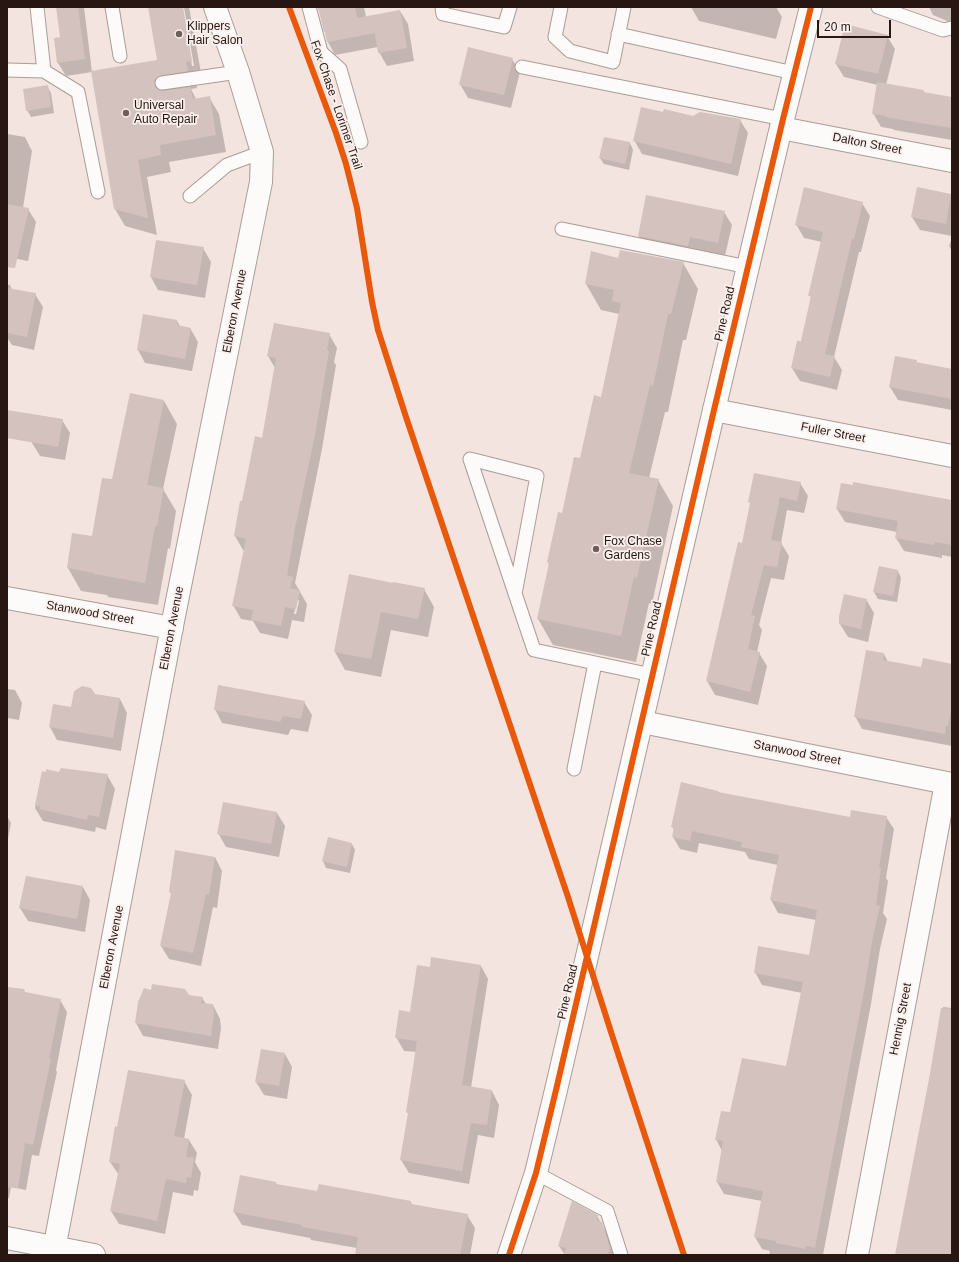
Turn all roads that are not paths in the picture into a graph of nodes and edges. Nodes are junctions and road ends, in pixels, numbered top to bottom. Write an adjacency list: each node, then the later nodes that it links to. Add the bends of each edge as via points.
1 (37, 7): 16 (lane)
2 (112, 7): 13 (lane)
3 (215, 7): 17 (street, Elberon Avenue)
4 (309, 7): 21 (lane, via 321,52 340,69)
5 (442, 7): 6 (lane, via 443,14 504,27)
6 (510, 7)
7 (561, 7): 12 (lane, via 555,37 570,51 613,62)
8 (624, 7): 12 (lane)
9 (811, 7): 18 (street, Pine Road)
10 (878, 7): 11 (lane, via 943,30)
11 (952, 28)
12 (618, 34): 18 (lane)
13 (120, 56)
14 (522, 66): 20 (lane)
15 (7, 70): 16 (lane)
16 (44, 71): 24 (lane, via 78,92)
17 (238, 72): 19 (lane); 22 (street, Elberon Avenue)
18 (794, 72): 20 (street, Pine Road)
19 (162, 83)
20 (782, 124): 23 (street, Dalton Street); 27 (street, Pine Road)
21 (361, 142)
22 (262, 152): 25 (lane, via 227,165); 32 (street, Elberon Avenue, via 261,182)
23 (952, 161)
24 (98, 192)
25 (190, 196)
26 (562, 230): 27 (lane)
27 (748, 267): 28 (street, Pine Road)
28 (714, 410): 29 (street, Fuller Street); 34 (street, Pine Road)
29 (952, 456)
30 (515, 594): 30 (lane, via 485,504 470,459 537,476); 33 (lane, via 534,650)
31 (7, 598): 32 (street, Stanwood Street)
32 (172, 628): 40 (street, Elberon Avenue)
33 (595, 663): 34 (lane); 36 (lane)
34 (652, 675): 35 (street, Pine Road)
35 (642, 722): 37 (street, Stanwood Street); 38 (street, Pine Road)
36 (574, 769)
37 (949, 783): 44 (street, Hennig Street)
38 (536, 1173): 42 (street, Pine Road); 43 (lane, via 607,1210)
39 (7, 1238): 40 (street)
40 (54, 1251): 41 (street)
41 (94, 1255)
42 (509, 1255)
43 (621, 1255)
44 (857, 1255)

